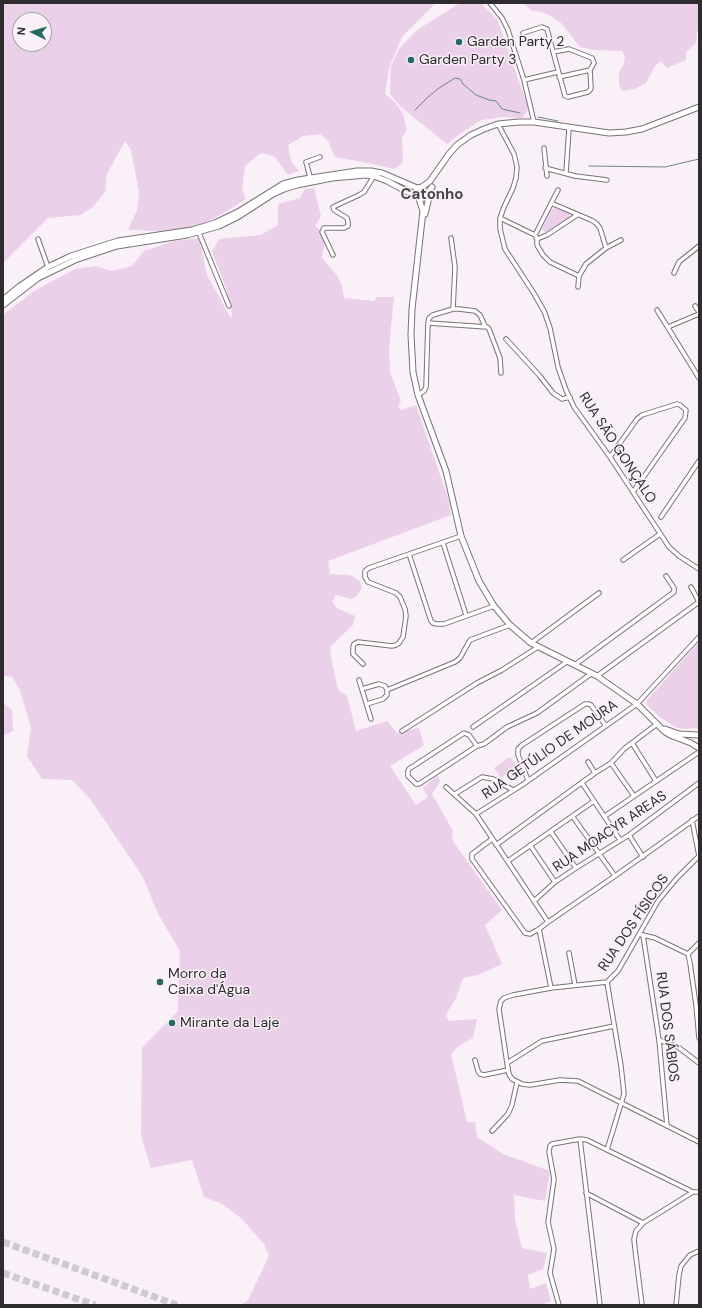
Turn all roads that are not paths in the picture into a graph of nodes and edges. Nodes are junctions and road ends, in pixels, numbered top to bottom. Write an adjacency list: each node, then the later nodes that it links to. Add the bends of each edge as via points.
1 (490, 3): 7 (street, via 508,30)
2 (523, 33): 3 (street, via 542,27 547,29)
3 (553, 52): 4 (street, via 569,49 590,56 594,63); 5 (street)
4 (590, 70): 6 (street); 6 (street, via 590,90 568,97 563,94)
5 (558, 72): 6 (street); 7 (street)
6 (559, 77)
7 (524, 80): 9 (street)
8 (699, 107): 11 (main road, via 642,129 626,132 609,133)
9 (534, 122): 10 (main road); 11 (main road)
10 (498, 124): 14 (main road, via 471,135 457,145); 29 (street, RUA SÃO GONÇALO, via 514,154 517,167 513,188)
11 (569, 128): 16 (street)
12 (544, 148): 15 (street)
13 (320, 157): 19 (street, via 306,162)
14 (441, 166): 21 (main road); 22 (main road, via 430,181)
15 (545, 168): 16 (street); 18 (street)
16 (566, 173): 20 (street)
17 (374, 176): 25 (main road); 31 (main road, via 332,178 284,189 226,223); 38 (street, via 364,192 333,207 347,218 348,222 348,226 344,228 324,228 322,232)
18 (547, 176)
19 (310, 177): 22 (main road, via 371,171); 39 (main road, via 283,184 215,223 192,230 118,241 71,256)
20 (607, 180)
21 (432, 186): 24 (main road); 27 (main road)
22 (419, 188): 24 (main road, via 426,190); 25 (main road, via 414,192)
23 (558, 190): 26 (street)
24 (426, 195): 25 (main road); 27 (main road)
25 (417, 198): 30 (main road, via 423,207)
26 (552, 203): 28 (street); 32 (street)
27 (426, 209): 30 (main road)
28 (577, 215): 32 (street, via 547,235); 37 (street, via 596,223)
29 (500, 218): 32 (street); 57 (street, RUA SÃO GONÇALO, via 505,249 544,311 562,380)
30 (423, 221): 56 (main road, via 414,286 411,335 413,372)
31 (199, 233): 44 (main road, via 117,246 74,260 38,278); 45 (street)
32 (536, 237): 41 (street, via 537,245 550,262)
33 (451, 238): 47 (street, via 455,268)
34 (38, 239): 39 (street)
35 (621, 240): 37 (street)
36 (699, 246): 40 (street, via 679,262)
37 (606, 248): 41 (street, via 586,264)
38 (333, 255)
39 (48, 267): 43 (main road)
40 (674, 273)
41 (579, 276): 42 (street)
42 (578, 287)
43 (3, 300)
44 (3, 305)
45 (229, 306)
46 (695, 306): 49 (street)
47 (453, 309): 50 (street, via 433,315); 51 (street, via 475,311)
48 (656, 310): 52 (street)
49 (699, 313): 52 (street)
50 (428, 323): 51 (street); 56 (street, via 427,380 424,391)
51 (485, 326): 54 (street, via 489,329 500,358)
52 (668, 327): 55 (street)
53 (506, 338): 57 (street, via 553,393 562,399)
54 (501, 372)
55 (699, 378)
56 (418, 396): 63 (main road, via 446,471)
57 (570, 397): 58 (street, RUA SÃO GONÇALO, via 574,407)
58 (610, 457): 60 (street, RUA SÃO GONÇALO); 60 (street, via 642,415 677,404 686,410 684,418)
59 (699, 461): 61 (street)
60 (632, 492): 62 (street, RUA SÃO GONÇALO)
61 (661, 517)
62 (660, 534): 66 (street); 67 (street, RUA SÃO GONÇALO, via 679,556)
63 (461, 536): 64 (street); 72 (main road, via 479,582)
64 (443, 543): 65 (street); 73 (street)
65 (409, 554): 73 (street, via 431,621 444,624); 79 (street, via 365,571 368,582 400,597 406,609 406,616 403,637 396,645 358,642 354,644 353,654)
66 (623, 560)
67 (699, 569)
68 (666, 576): 80 (street, via 674,592)
69 (691, 587): 71 (street)
70 (600, 593): 76 (street)
71 (699, 602): 82 (street)
72 (494, 606): 73 (street); 74 (main road)
73 (466, 615)
74 (510, 625): 76 (main road); 85 (street, via 470,640 455,662)
75 (699, 637): 87 (street, RUA GETÚLIO DE MOURA)
76 (531, 643): 77 (main road)
77 (538, 647): 78 (main road); 92 (street)
78 (568, 661): 80 (main road); 91 (street)
79 (363, 664)
80 (576, 664): 81 (main road)
81 (592, 673): 82 (main road); 95 (street, via 537,714 507,727 484,744)
82 (598, 676): 87 (main road)
83 (359, 680): 84 (street)
84 (362, 689): 85 (street, via 379,684); 86 (street)
85 (387, 690): 86 (street, via 383,700)
86 (367, 704): 88 (street)
87 (637, 704): 89 (main road); 90 (street, RUA GETÚLIO DE MOURA)
88 (371, 719)
89 (657, 725): 93 (main road, via 679,734); 94 (street); 96 (main road, via 670,735)
90 (606, 726): 101 (street, RUA GETÚLIO DE MOURA); 101 (street, via 591,705 585,704 522,745 518,749 518,755)
91 (473, 727)
92 (402, 731)
93 (699, 735)
94 (632, 743): 99 (street); 102 (street)
95 (477, 746): 95 (street, via 420,784 416,784 408,776 409,769 464,733 469,735)
96 (699, 748)
97 (699, 752): 102 (street)
98 (588, 762): 100 (street)
99 (611, 763): 100 (street); 108 (street)
100 (595, 773): 103 (street)
101 (528, 780): 106 (street, RUA GETÚLIO DE MOURA)
102 (656, 781): 108 (street)
103 (582, 783): 109 (street); 119 (street)
104 (699, 783): 116 (street, RUA MOACYR AREAS)
105 (446, 787): 107 (street)
106 (513, 790): 107 (street, via 493,779 482,777); 110 (street, RUA GETÚLIO DE MOURA)
107 (454, 794): 110 (street)
108 (634, 796): 111 (street)
109 (594, 801): 111 (street); 113 (street)
110 (476, 814): 117 (street)
111 (605, 816): 118 (street)
112 (699, 816): 114 (street)
113 (573, 817): 115 (street); 121 (street)
114 (692, 820): 122 (street); 123 (street)
115 (551, 832): 120 (street); 125 (street)
116 (629, 835): 118 (street, RUA MOACYR AREAS); 123 (street)
117 (492, 839): 119 (street); 130 (street, via 472,854 472,859 525,933 530,934)
118 (620, 840): 121 (street, RUA MOACYR AREAS)
119 (496, 845): 124 (street)
120 (530, 845): 124 (street); 127 (street)
121 (599, 854): 125 (street, RUA MOACYR AREAS); 126 (street)
122 (699, 856): 131 (street, RUA DOS FÍSICOS, via 658,902)
123 (643, 857): 126 (street)
124 (508, 861): 128 (street)
125 (576, 868): 127 (street, RUA MOACYR AREAS)
126 (615, 876): 129 (street)
127 (555, 882): 128 (street, RUA MOACYR AREAS)
128 (534, 901): 129 (street)
129 (548, 922): 130 (street)
130 (539, 929): 137 (street)
131 (641, 935): 134 (street, via 655,938); 135 (street, RUA DOS FÍSICOS, via 618,971); 141 (street, RUA DOS SÁBIOS)
132 (699, 944): 134 (street)
133 (569, 953): 136 (street)
134 (688, 954): 138 (street)
135 (607, 982): 136 (street, RUA DOS FÍSICOS); 139 (street)
136 (575, 985): 137 (street, RUA DOS FÍSICOS)
137 (551, 988): 143 (street, RUA DOS FÍSICOS, via 513,995 501,1001 499,1009)
138 (698, 1005): 140 (street)
139 (614, 1026): 143 (street, via 542,1040); 147 (street, via 624,1090)
140 (699, 1038)
141 (659, 1040): 144 (street, via 678,1047); 148 (street, RUA DOS SÁBIOS)
142 (474, 1060): 145 (street, via 480,1074)
143 (507, 1063): 145 (street)
144 (699, 1063)
145 (508, 1070): 146 (street, via 512,1079)
146 (517, 1082): 147 (street, via 530,1085 560,1080 578,1082); 149 (street, via 508,1114)
147 (622, 1104): 148 (street); 152 (street)
148 (667, 1126): 151 (street)
149 (492, 1131)
150 (580, 1140): 152 (street); 155 (street); 158 (street, via 552,1144 549,1149 554,1179 548,1215 554,1244 550,1273)
151 (699, 1142)
152 (607, 1150): 153 (street)
153 (693, 1192): 154 (street); 156 (street)
154 (699, 1192)
155 (586, 1193): 156 (street); 159 (street)
156 (643, 1223): 160 (street, via 636,1231 634,1239)
157 (699, 1251): 161 (street, via 690,1255 681,1266)
158 (559, 1305)
159 (600, 1305)
160 (642, 1305)
161 (676, 1305)

